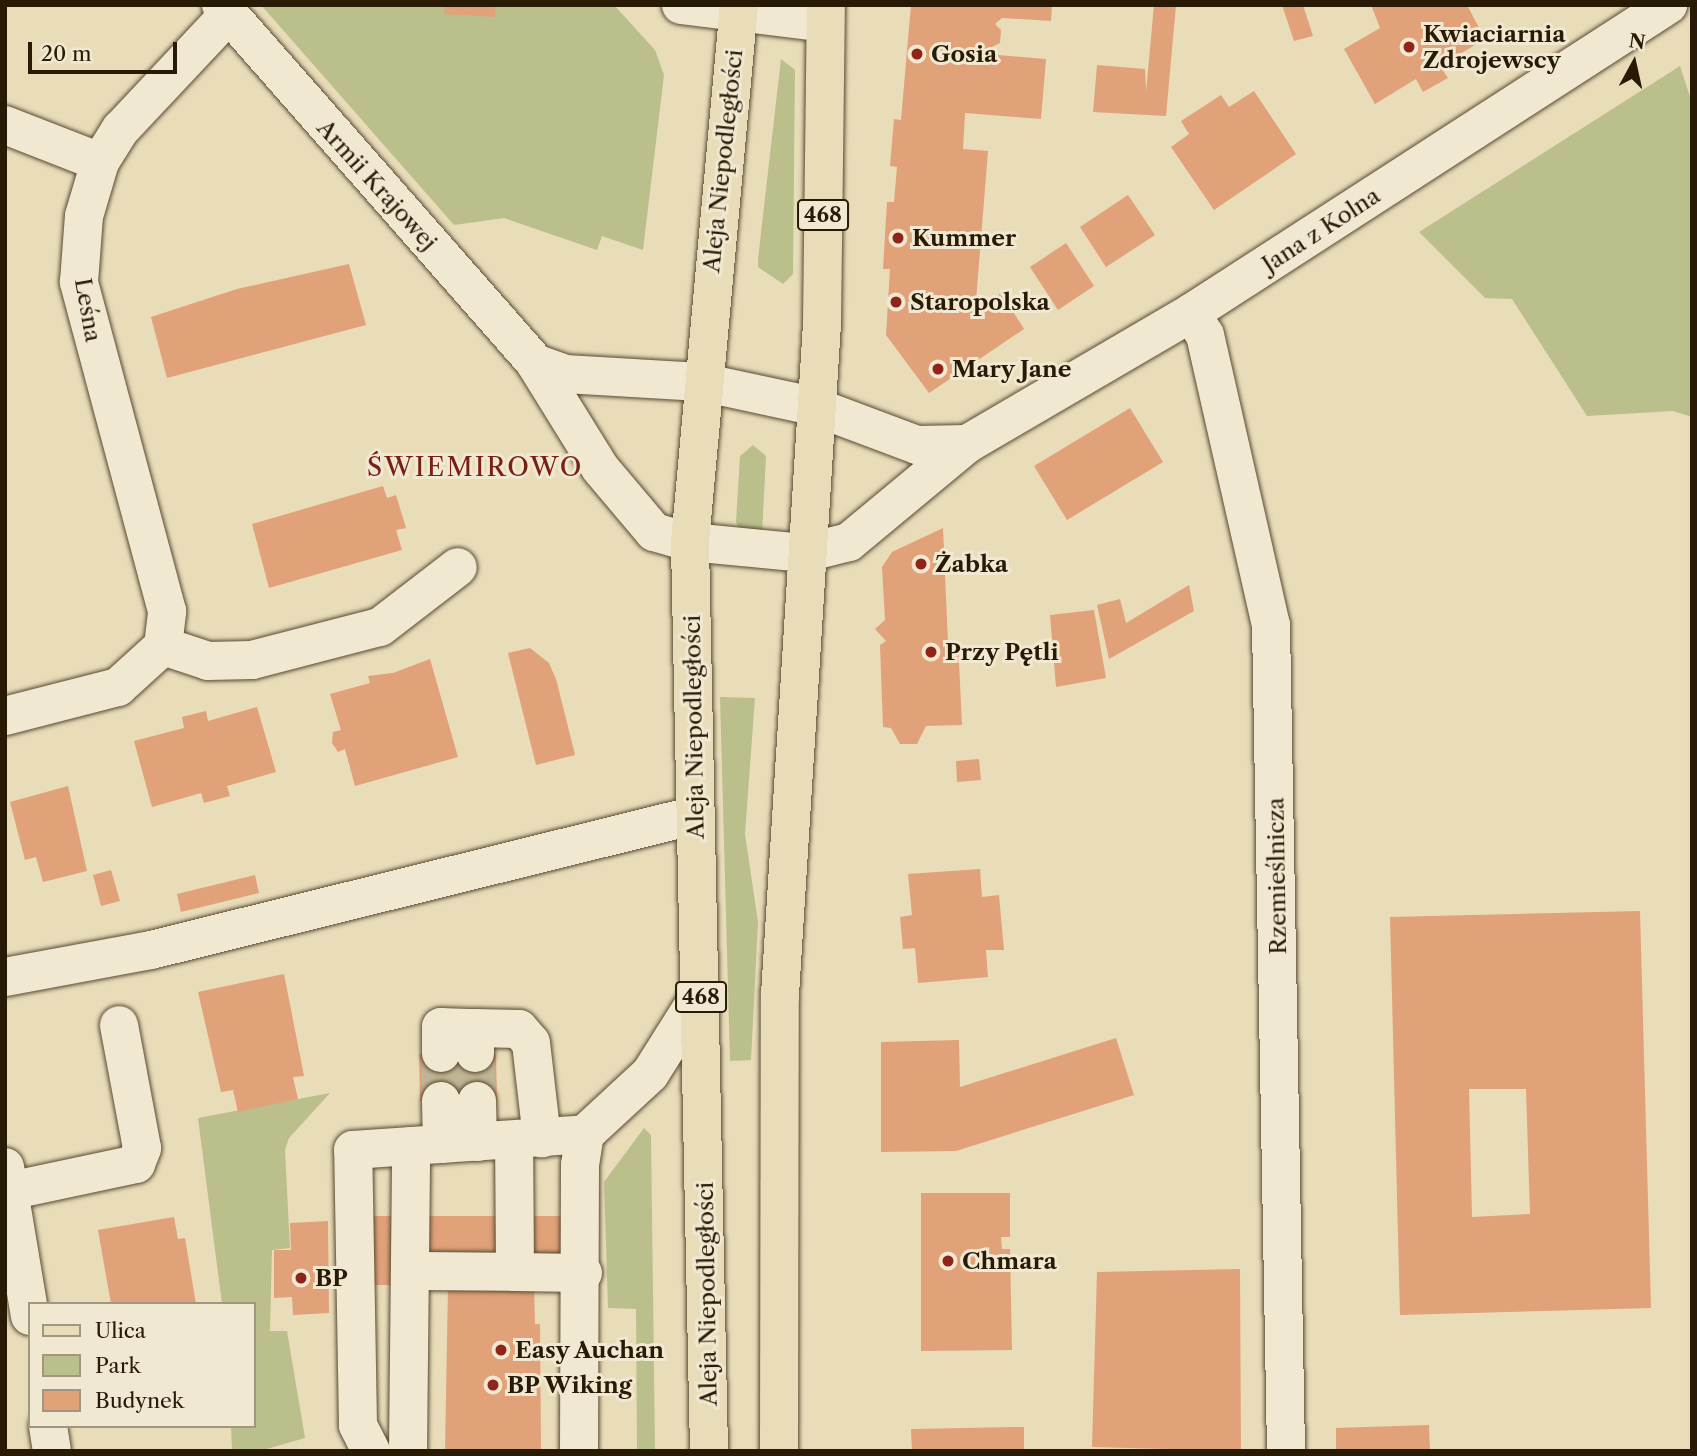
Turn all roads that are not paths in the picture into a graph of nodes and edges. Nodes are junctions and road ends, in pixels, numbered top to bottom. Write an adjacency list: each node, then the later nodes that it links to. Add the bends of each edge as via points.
1 (681, 5): 3 (street)
2 (1668, 5): 8 (street, Jana z Kolna)
3 (738, 9): 5 (street); 10 (main road, Aleja Niepodległości / 468)
4 (225, 10): 7 (street, Leśna, via 141,106); 9 (street, Armii Krajowej)
5 (825, 14): 11 (main road, 468, via 822,323)
6 (5, 125): 7 (street)
7 (100, 162): 16 (street, Leśna, via 84,216 79,282 167,611)
8 (1191, 313): 12 (street, Jana z Kolna); 38 (street, Rzemieślnicza, via 1205,335 1271,625)
9 (535, 363): 10 (street, via 565,374); 13 (street, Armii Krajowej, via 600,468 654,532)
10 (701, 382): 11 (street, Jana z Kolna); 13 (main road, Aleja Niepodległości / 468)
11 (813, 406): 12 (street, Jana z Kolna, via 917,445); 14 (main road, 468)
12 (967, 444): 14 (street, Jana z Kolna, via 849,542)
13 (690, 542): 14 (street, Jana z Kolna); 18 (main road, Aleja Niepodległości / 468)
14 (805, 553): 37 (main road, 468, via 780,995)
15 (458, 566): 16 (street, via 380,627 252,660 208,661)
16 (163, 646): 17 (street, via 118,687)
17 (5, 716)
18 (696, 815): 19 (street, via 151,950); 20 (main road, Aleja Niepodległości / 468)
19 (5, 977)
20 (701, 993): 24 (street, via 650,1074); 36 (main road, Aleja Niepodległości / 468)
21 (119, 1025): 26 (street, via 142,1148 136,1164)
22 (464, 1045): 25 (street, via 519,1029 531,1043)
23 (459, 1101): 25 (street)
24 (585, 1135): 25 (street); 29 (street, via 580,1165)
25 (477, 1142): 27 (street); 28 (street); 33 (street, via 353,1150 358,1425)
26 (7, 1179): 30 (street)
27 (410, 1271): 28 (street); 34 (street)
28 (515, 1272): 29 (street)
29 (583, 1273): 35 (street)
30 (28, 1303)
31 (48, 1428): 32 (street)
32 (52, 1451)
33 (371, 1451)
34 (408, 1451)
35 (579, 1451)
36 (709, 1451)
37 (779, 1451)
38 (1286, 1451)

